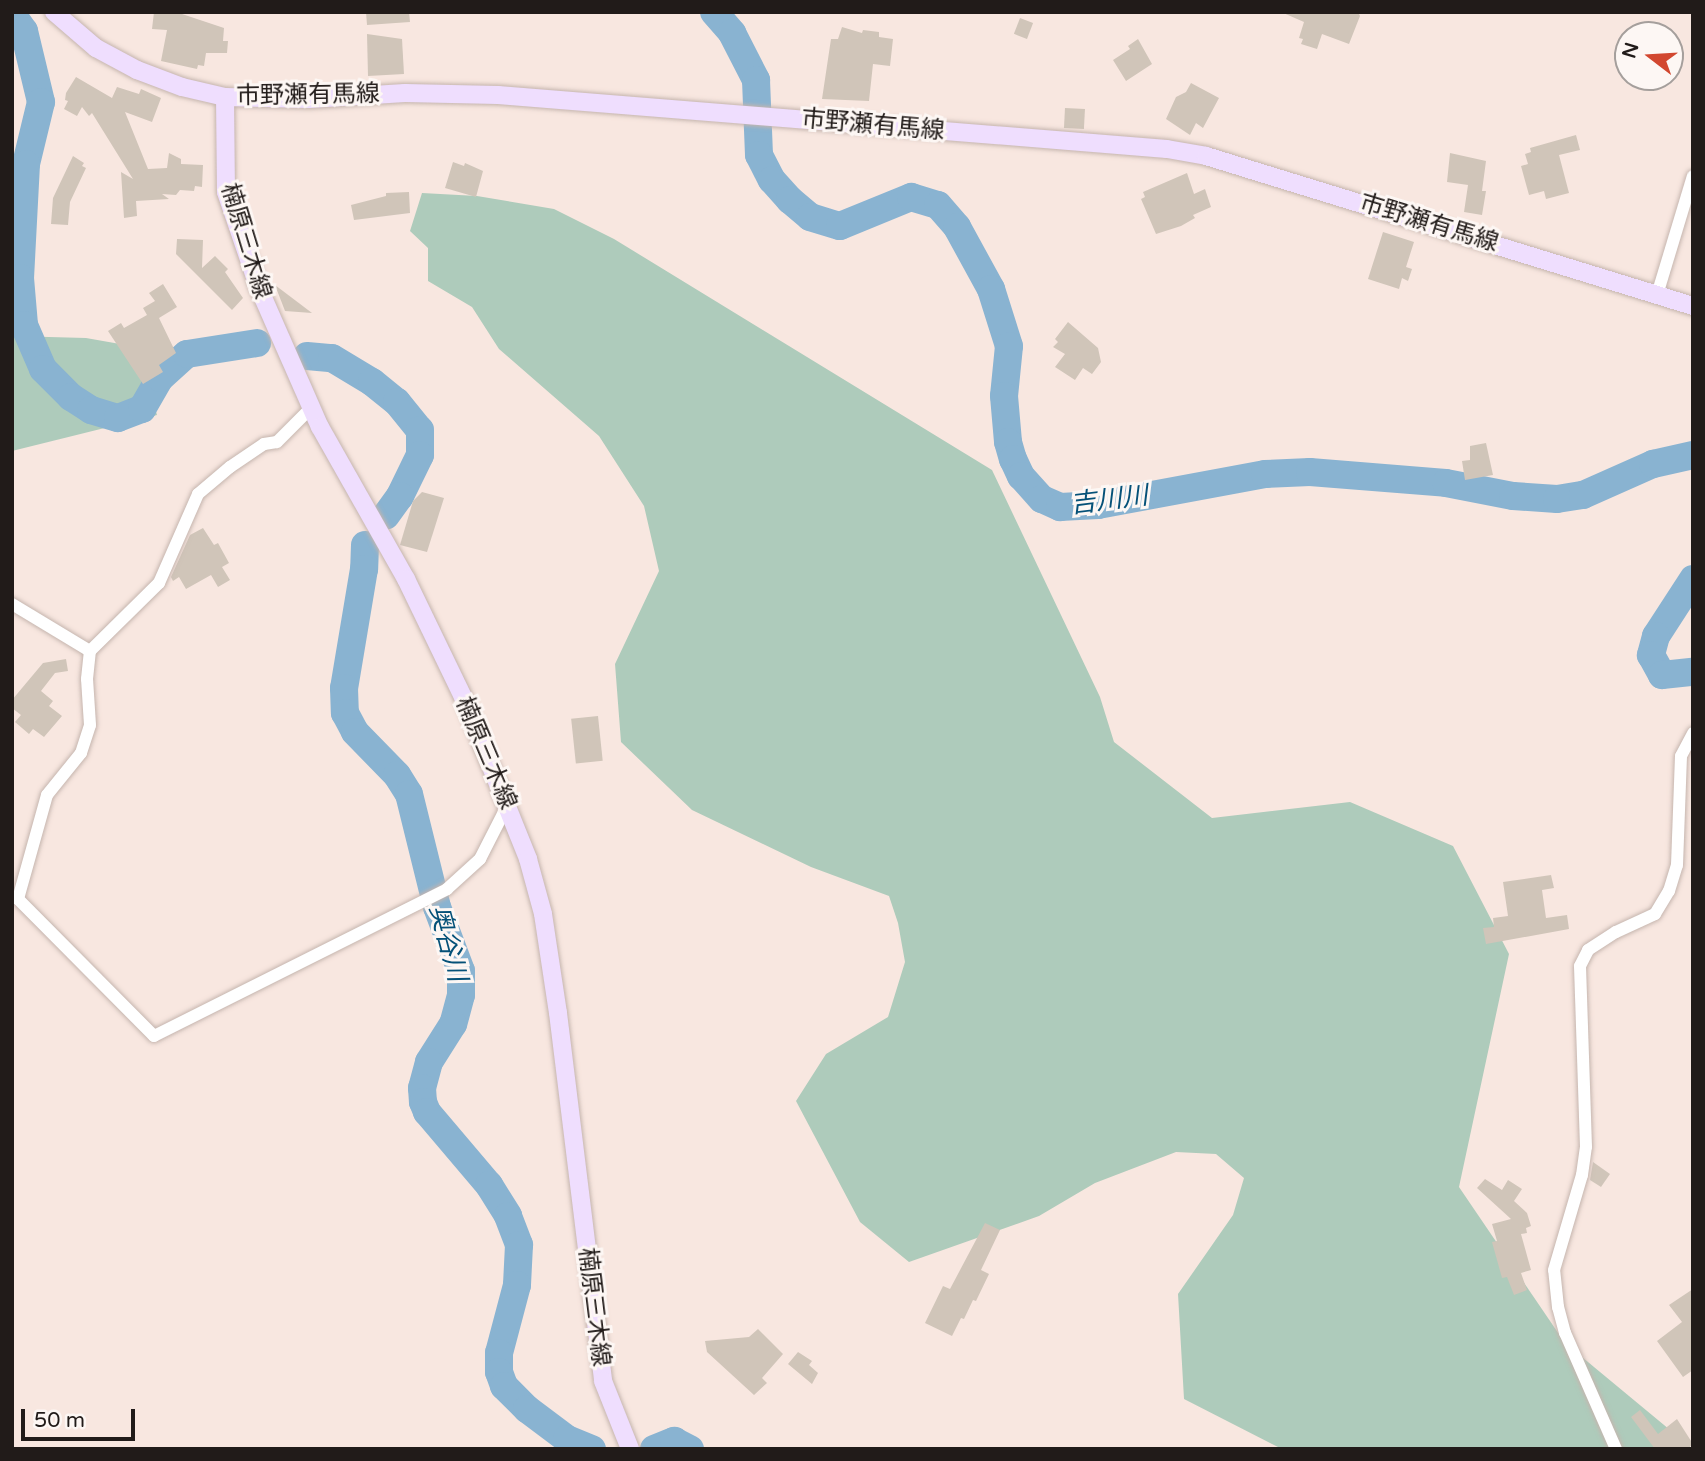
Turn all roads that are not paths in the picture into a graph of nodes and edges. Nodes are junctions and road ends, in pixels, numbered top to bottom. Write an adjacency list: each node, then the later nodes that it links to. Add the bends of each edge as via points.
1 (54, 12): 2 (main road, 市野瀬有馬線, via 96,48 137,70)
2 (225, 97): 4 (main road, 市野瀬有馬線, via 498,95 1167,149 1206,156); 6 (main road, 楠原三木線, via 226,192 258,286)
3 (1693, 176): 4 (street)
4 (1657, 295): 5 (main road, 市野瀬有馬線)
5 (1693, 306)
6 (311, 408): 8 (street, via 277,442 264,444 198,494 159,583); 10 (main road, 楠原三木線, via 406,579)
7 (12, 604): 8 (street)
8 (90, 651): 11 (street, via 90,725 81,753 47,795)
9 (1693, 733): 13 (street, via 1682,756 1676,865 1669,891 1656,914 1588,950 1580,966 1586,1147 1554,1270 1565,1333)
10 (508, 804): 11 (street, via 480,859 447,889 154,1036); 12 (main road, 楠原三木線, via 543,914 603,1381)
11 (15, 900)
12 (630, 1448)
13 (1616, 1449)

